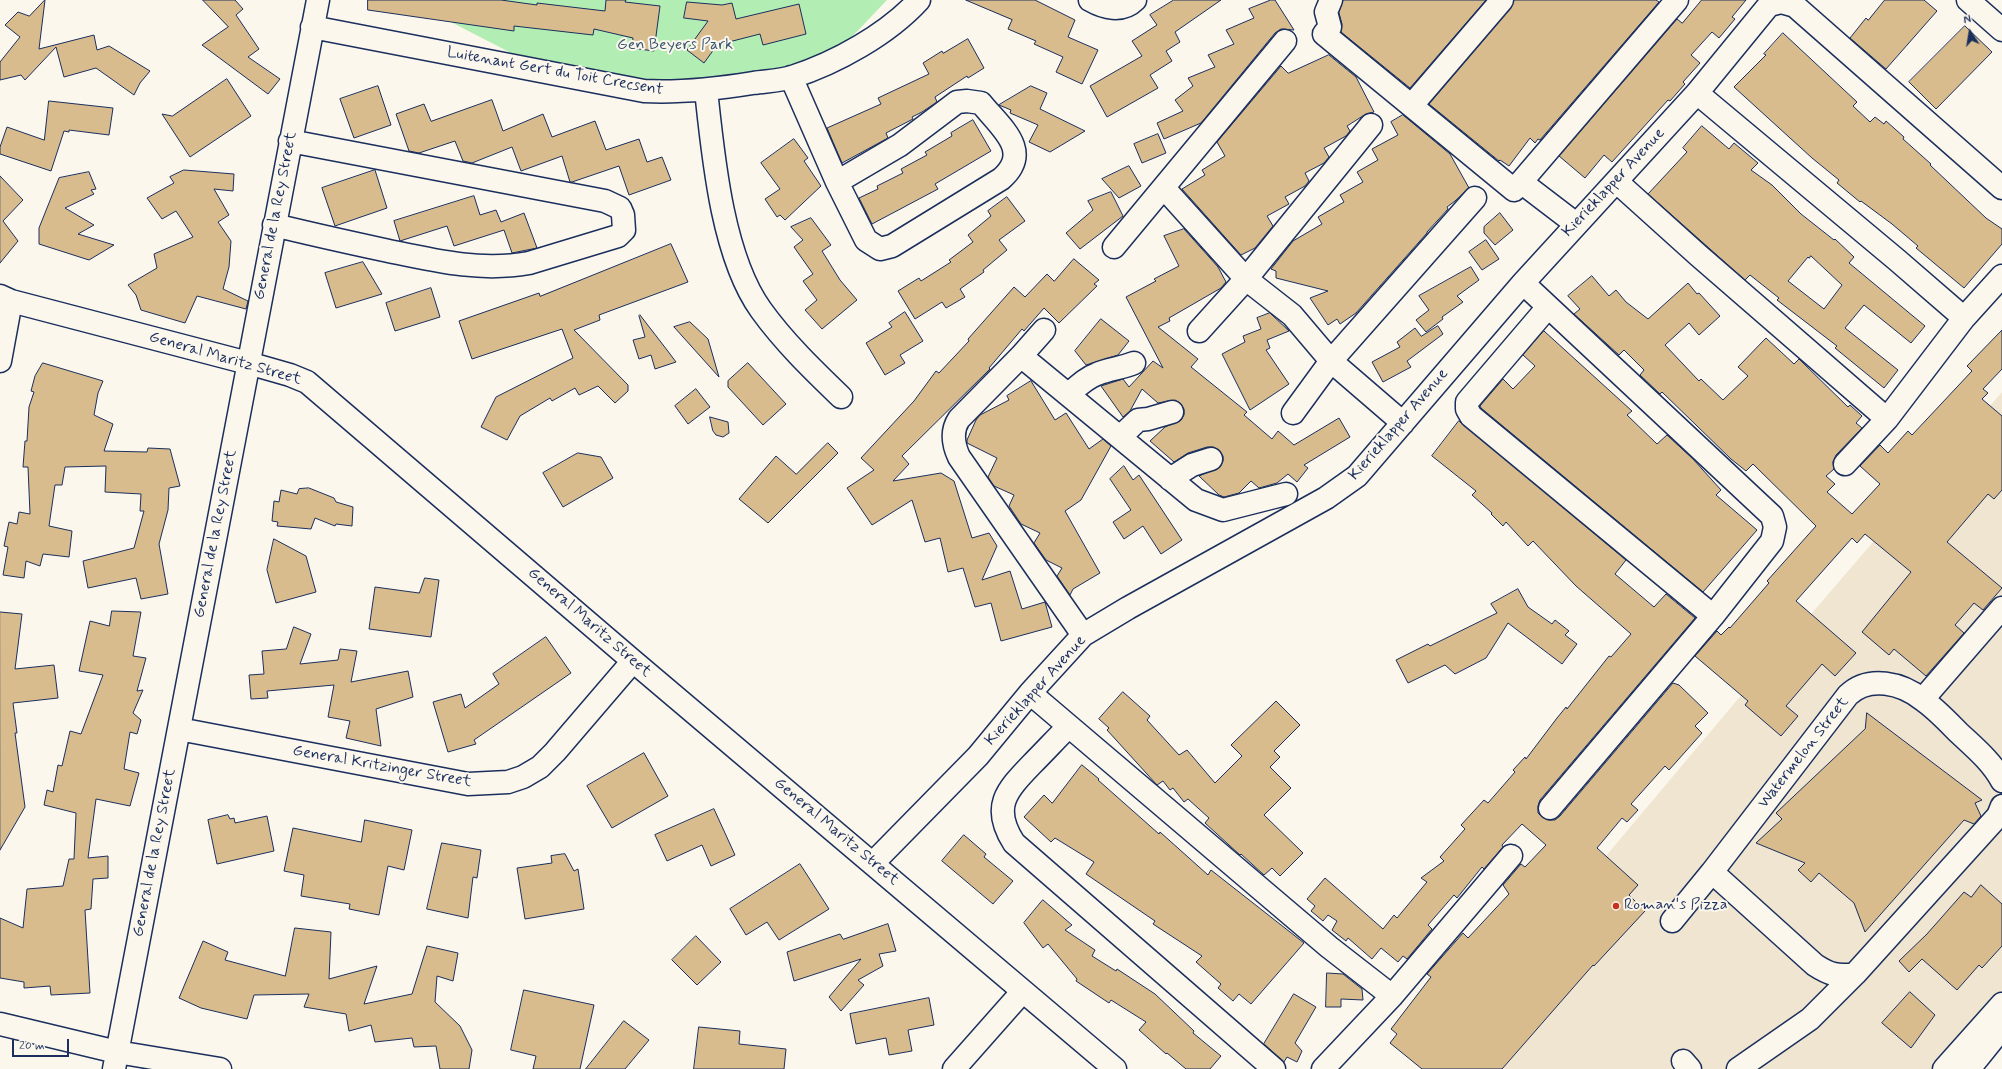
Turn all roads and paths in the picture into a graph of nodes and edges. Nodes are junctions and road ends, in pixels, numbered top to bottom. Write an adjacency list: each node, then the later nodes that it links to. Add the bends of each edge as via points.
1 (318, 0): 9 (street, General de la Rey Street)
2 (919, 0): 12 (street, Luitenant Gert du Toit Crecsent, via 867,41 827,63)
3 (1090, 0): 4 (street, via 1108,8 1124,6)
4 (1135, 0)
5 (1331, 0): 15 (street, via 1326,12 1330,27 1324,34)
6 (1502, 0): 15 (street)
7 (1677, 0): 19 (street)
8 (1968, 0): 10 (street)
9 (312, 27): 13 (street, Luitenant Gert du Toit Crecsent, via 644,91 676,93); 17 (street, General de la Rey Street)
10 (2002, 30)
11 (1285, 41): 21 (street)
12 (791, 77): 13 (street, Luitenant Gert du Toit Crecsent); 18 (street)
13 (706, 90): 41 (street, via 720,192 743,276 768,319)
14 (1697, 93): 20 (street, Kierieklapper Avenue); 22 (street, Kierieklapper Avenue, via 1765,8 1781,2 1795,6); 32 (street)
15 (1412, 105): 19 (street, via 1514,190)
16 (1371, 125): 28 (street)
17 (290, 141): 25 (street, General de la Rey Street); 25 (street, via 615,204 621,210 624,230 618,236 529,263 514,266 480,266 449,264)
18 (837, 182): 18 (street, via 900,145 949,107 962,101 981,103 1011,141 1016,153 1011,170 1001,179 885,249 873,246 866,240)
19 (1521, 182): 24 (street)
20 (1617, 182): 24 (street, Kierieklapper Avenue); 44 (street, via 1698,256)
21 (1164, 188): 26 (street); 28 (street)
22 (2002, 188)
23 (1475, 198): 37 (street)
24 (1576, 224): 29 (street, Kierieklapper Avenue)
25 (274, 225): 38 (street, General de la Rey Street)
26 (1114, 247)
27 (2002, 276): 32 (street)
28 (1246, 279): 34 (street); 37 (street, via 1292,315)
29 (1523, 283): 31 (street); 45 (street, Kierieklapper Avenue)
30 (5, 298): 36 (street); 38 (street, General Maritz Street)
31 (1548, 307): 52 (street, via 1773,518 1775,527 1772,541); 52 (street, via 1467,402 1471,416)
32 (1964, 318): 44 (street)
33 (1044, 330): 35 (street)
34 (1200, 331)
35 (1021, 356): 40 (street); 53 (street, via 959,419 953,432 954,441 959,457)
36 (0, 361)
37 (1331, 361): 43 (street); 45 (street)
38 (248, 363): 54 (street, General Maritz Street, via 290,375 307,382 322,393); 58 (street, General de la Rey Street)
39 (1134, 363): 40 (street, via 1084,380)
40 (1069, 394): 46 (street)
41 (841, 398)
42 (1172, 412): 46 (street, via 1148,420 1138,420)
43 (1293, 412)
44 (1887, 419): 48 (street)
45 (1403, 423): 53 (street, Kierieklapper Avenue, via 1346,486)
46 (1120, 437): 49 (street)
47 (1211, 459): 49 (street, via 1192,465)
48 (1845, 464)
49 (1170, 479): 50 (street, via 1196,500 1223,510)
50 (1286, 494)
51 (2002, 608): 56 (street)
52 (1714, 616): 61 (street)
53 (1083, 635): 55 (street, Kierieklapper Avenue)
54 (633, 662): 58 (street, General Kritzinger Street, via 540,767 508,782 468,784); 63 (street, General Maritz Street)
55 (1030, 693): 57 (street); 63 (street, Kierieklapper Avenue, via 978,756)
56 (1923, 699): 59 (street, Watermelon Street, via 1992,765); 64 (street, Watermelon Street, via 1895,685 1882,682 1854,689)
57 (1068, 727): 69 (street, via 1329,947); 78 (street, via 1010,788 1002,810 1008,835 1014,843)
58 (179, 729): 74 (street, General de la Rey Street)
59 (2002, 781)
60 (2002, 806): 67 (street, via 1998,816)
61 (1550, 808)
62 (1511, 856): 69 (street)
63 (873, 862): 68 (street, General Maritz Street)
64 (1712, 872): 65 (street, Watermelon Street); 66 (street)
65 (1672, 921)
66 (1815, 965): 67 (street, via 1830,974); 71 (street, via 1820,991)
67 (1855, 974): 71 (street)
68 (1023, 991): 76 (street); 77 (street, General Maritz Street)
69 (1392, 996): 79 (street)
70 (2002, 1004): 81 (street)
71 (1810, 1019): 80 (street)
72 (0, 1024): 74 (street)
73 (2002, 1028): 82 (street)
74 (116, 1061): 75 (street)
75 (220, 1069)
76 (954, 1069)
77 (1115, 1069)
78 (1274, 1069)
79 (1323, 1069)
80 (1738, 1069)
81 (1944, 1069)
82 (1969, 1069)

